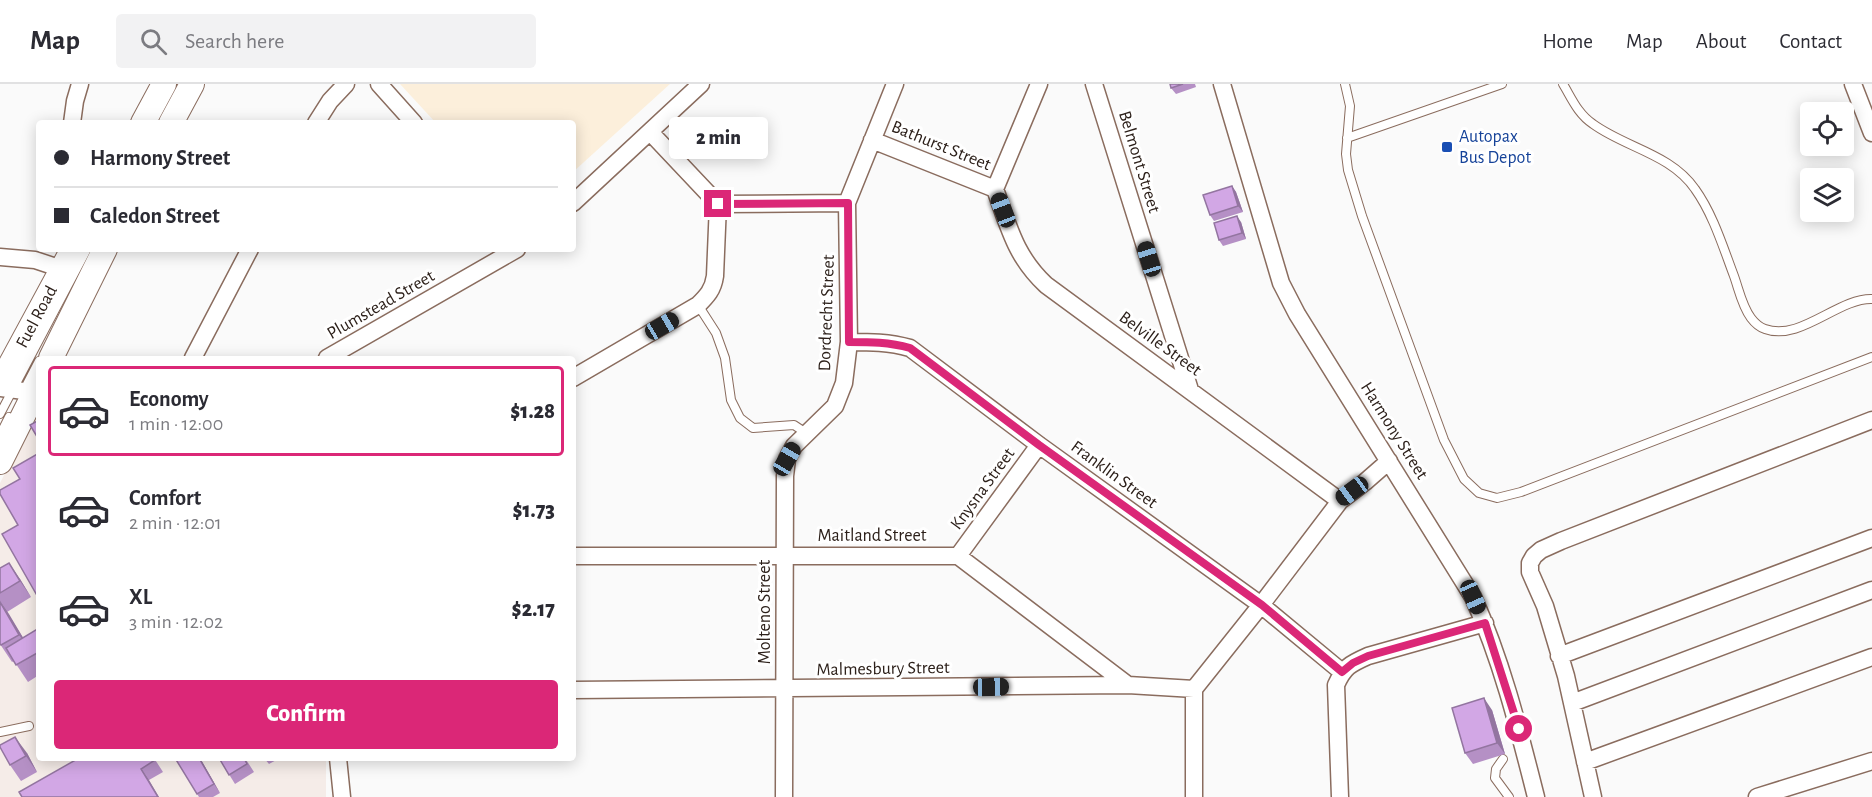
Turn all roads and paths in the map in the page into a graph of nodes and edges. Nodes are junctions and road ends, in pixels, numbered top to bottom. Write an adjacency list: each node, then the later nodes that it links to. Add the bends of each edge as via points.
1 (80, 84): 17 (street)
2 (164, 84): 18 (main road)
3 (174, 84): 19 (lane)
4 (185, 84): 20 (lane)
5 (192, 84): 21 (main road)
6 (346, 84): 22 (street)
7 (379, 84): 23 (street)
8 (701, 84): 24 (street)
9 (895, 84): 27 (street)
10 (1038, 84): 28 (street)
11 (1094, 84): 52 (street, Belmont Street)
12 (1222, 84): 59 (street, Harmony Street, via 1281,283)
13 (1345, 84): 26 (lane, via 1350,106)
14 (1502, 84): 26 (lane)
15 (1563, 84): 39 (lane, via 1573,103 1592,124 1671,165 1686,177 1703,202 1744,305 1757,325 1776,331 1791,329)
16 (1853, 84): 25 (street)
17 (72, 120)
18 (145, 120)
19 (156, 120)
20 (166, 120)
21 (173, 120)
22 (318, 120)
23 (411, 120)
24 (650, 132): 29 (street); 31 (street)
25 (1872, 133)
26 (1347, 138): 47 (lane, via 1348,170 1362,216 1444,440 1469,485 1487,496 1497,498 1521,492)
27 (872, 140): 28 (street, Bathurst Street); 30 (street)
28 (995, 189): 52 (street, Belville Street, via 1030,270)
29 (576, 200)
30 (848, 203): 31 (street); 41 (street, Dordrecht Street)
31 (718, 204): 40 (street, via 714,285)
32 (86, 252): 42 (lane)
33 (96, 252): 43 (lane)
34 (104, 252): 44 (main road, Fuel Road)
35 (248, 252): 45 (street)
36 (512, 252): 46 (street, Plumstead Street)
37 (0, 257): 38 (street)
38 (68, 259): 51 (main road, Fuel Road)
39 (1872, 298)
40 (698, 305): 50 (street); 56 (lane, via 716,333 740,418 753,428 794,426)
41 (849, 342): 56 (street, Dordrecht Street, via 844,383 835,406); 58 (street, Franklin Street, via 910,348)
42 (37, 356)
43 (42, 356)
44 (52, 356)
45 (194, 356)
46 (330, 356)
47 (1872, 357)
48 (36, 358): 51 (lane)
49 (36, 366): 51 (lane)
50 (576, 376)
51 (21, 390): 54 (lane); 60 (main road, Fuel Road)
52 (1190, 390): 61 (street, Belville Street)
53 (14, 408): 57 (lane)
54 (0, 414)
55 (1872, 420): 69 (street, via 1540,550 1530,563 1530,572)
56 (806, 433): 63 (street, Molteno Street, via 787,459)
57 (0, 435)
58 (1039, 445): 65 (street, Knysna Street); 67 (street, Franklin Street)
59 (1389, 460): 61 (street); 68 (street, Harmony Street)
60 (0, 462)
61 (1340, 501): 67 (street)
62 (1872, 538): 69 (street)
63 (784, 555): 64 (street, Maitland Street); 65 (street, Maitland Street); 73 (street, Molteno Street)
64 (576, 556)
65 (958, 556): 72 (street)
66 (1872, 591): 76 (street)
67 (1262, 605): 71 (street, Franklin Street); 74 (street)
68 (1485, 623): 71 (street, via 1368,656); 88 (street, Harmony Street)
69 (1560, 656): 76 (street)
70 (1872, 657): 82 (street)
71 (1342, 672): 86 (street, via 1336,685)
72 (1128, 685): 73 (street, Malmesbury Street); 74 (street, Malmesbury Street)
73 (785, 689): 75 (street, Malmesbury Street); 84 (street, Molteno Street)
74 (1194, 689): 85 (street)
75 (576, 690)
76 (1572, 703): 82 (street)
77 (29, 726): 78 (lane)
78 (0, 732)
79 (1503, 759): 87 (lane, via 1495,778)
80 (338, 761): 83 (street)
81 (1872, 761): 90 (street)
82 (1585, 762): 89 (street)
83 (342, 797)
84 (784, 797)
85 (1194, 797)
86 (1341, 797)
87 (1509, 797)
88 (1536, 797)
89 (1593, 797)
90 (1756, 797)

